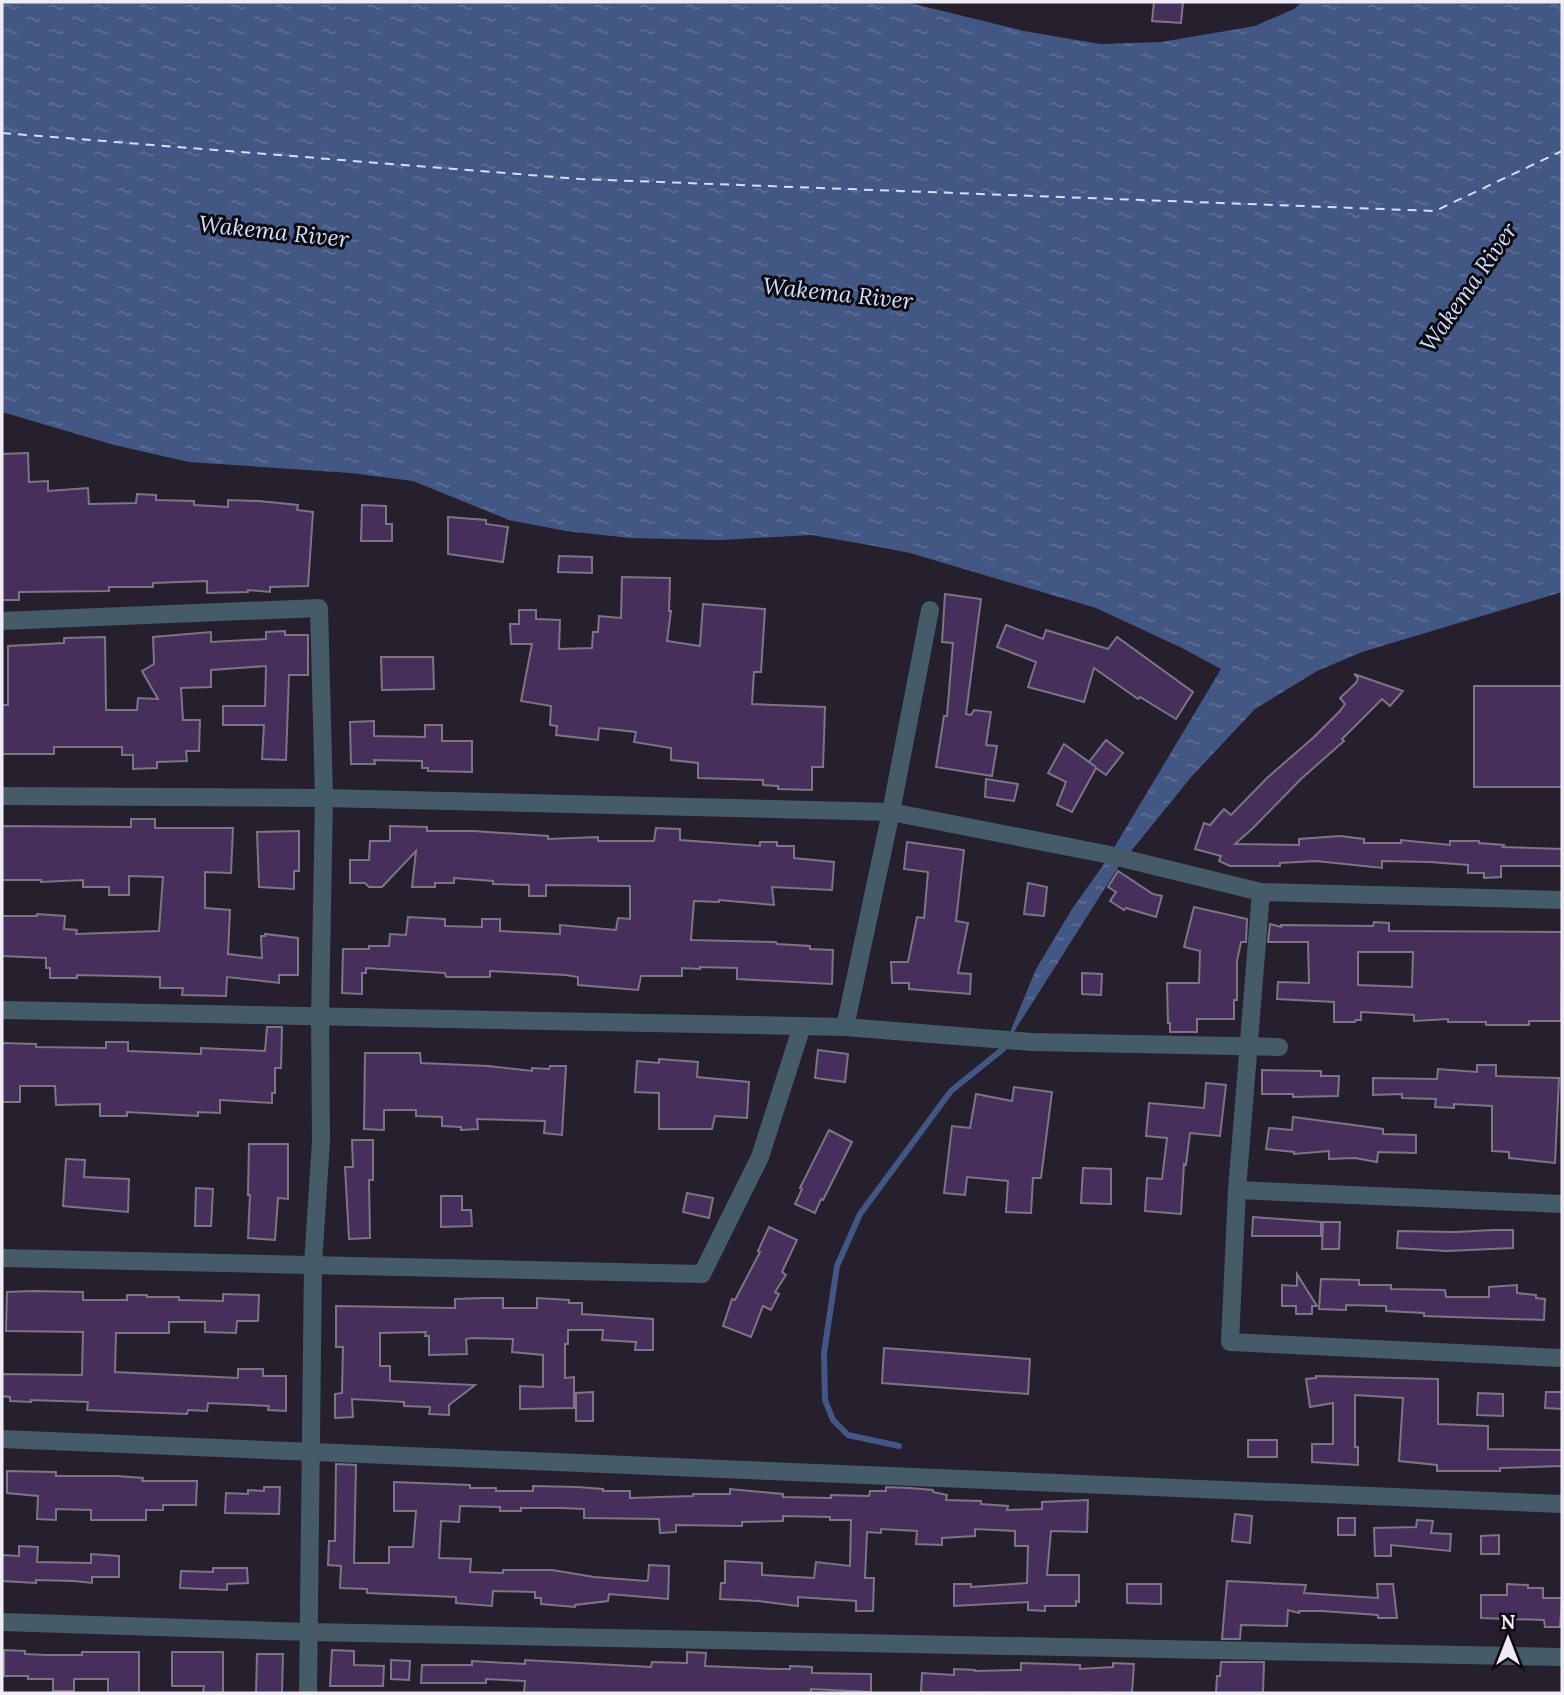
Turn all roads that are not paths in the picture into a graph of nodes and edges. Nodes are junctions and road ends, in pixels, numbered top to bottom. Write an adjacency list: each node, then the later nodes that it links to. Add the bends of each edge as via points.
1 (930, 610): 5 (street)
2 (2, 621): 4 (street, via 319,608)
3 (2, 796): 4 (street)
4 (324, 798): 5 (street); 9 (street)
5 (891, 812): 6 (street, via 1105,854); 11 (street)
6 (1261, 892): 7 (street); 12 (street)
7 (1562, 901)
8 (2, 1010): 9 (street)
9 (320, 1016): 10 (street); 17 (street, via 321,1141)
10 (802, 1026): 11 (street); 17 (street, via 760,1157 702,1274)
11 (845, 1027): 12 (street, via 1032,1042)
12 (1249, 1047): 13 (street); 14 (street)
13 (1279, 1047)
14 (1237, 1190): 15 (street); 18 (street, via 1230,1342)
15 (1562, 1204)
16 (2, 1258): 17 (street)
17 (313, 1264): 20 (street)
18 (1562, 1359)
19 (2, 1439): 20 (street)
20 (310, 1451): 21 (street); 23 (street)
21 (1562, 1504)
22 (2, 1622): 23 (street)
23 (308, 1632): 24 (street); 25 (street)
24 (1562, 1657)
25 (309, 1693)

